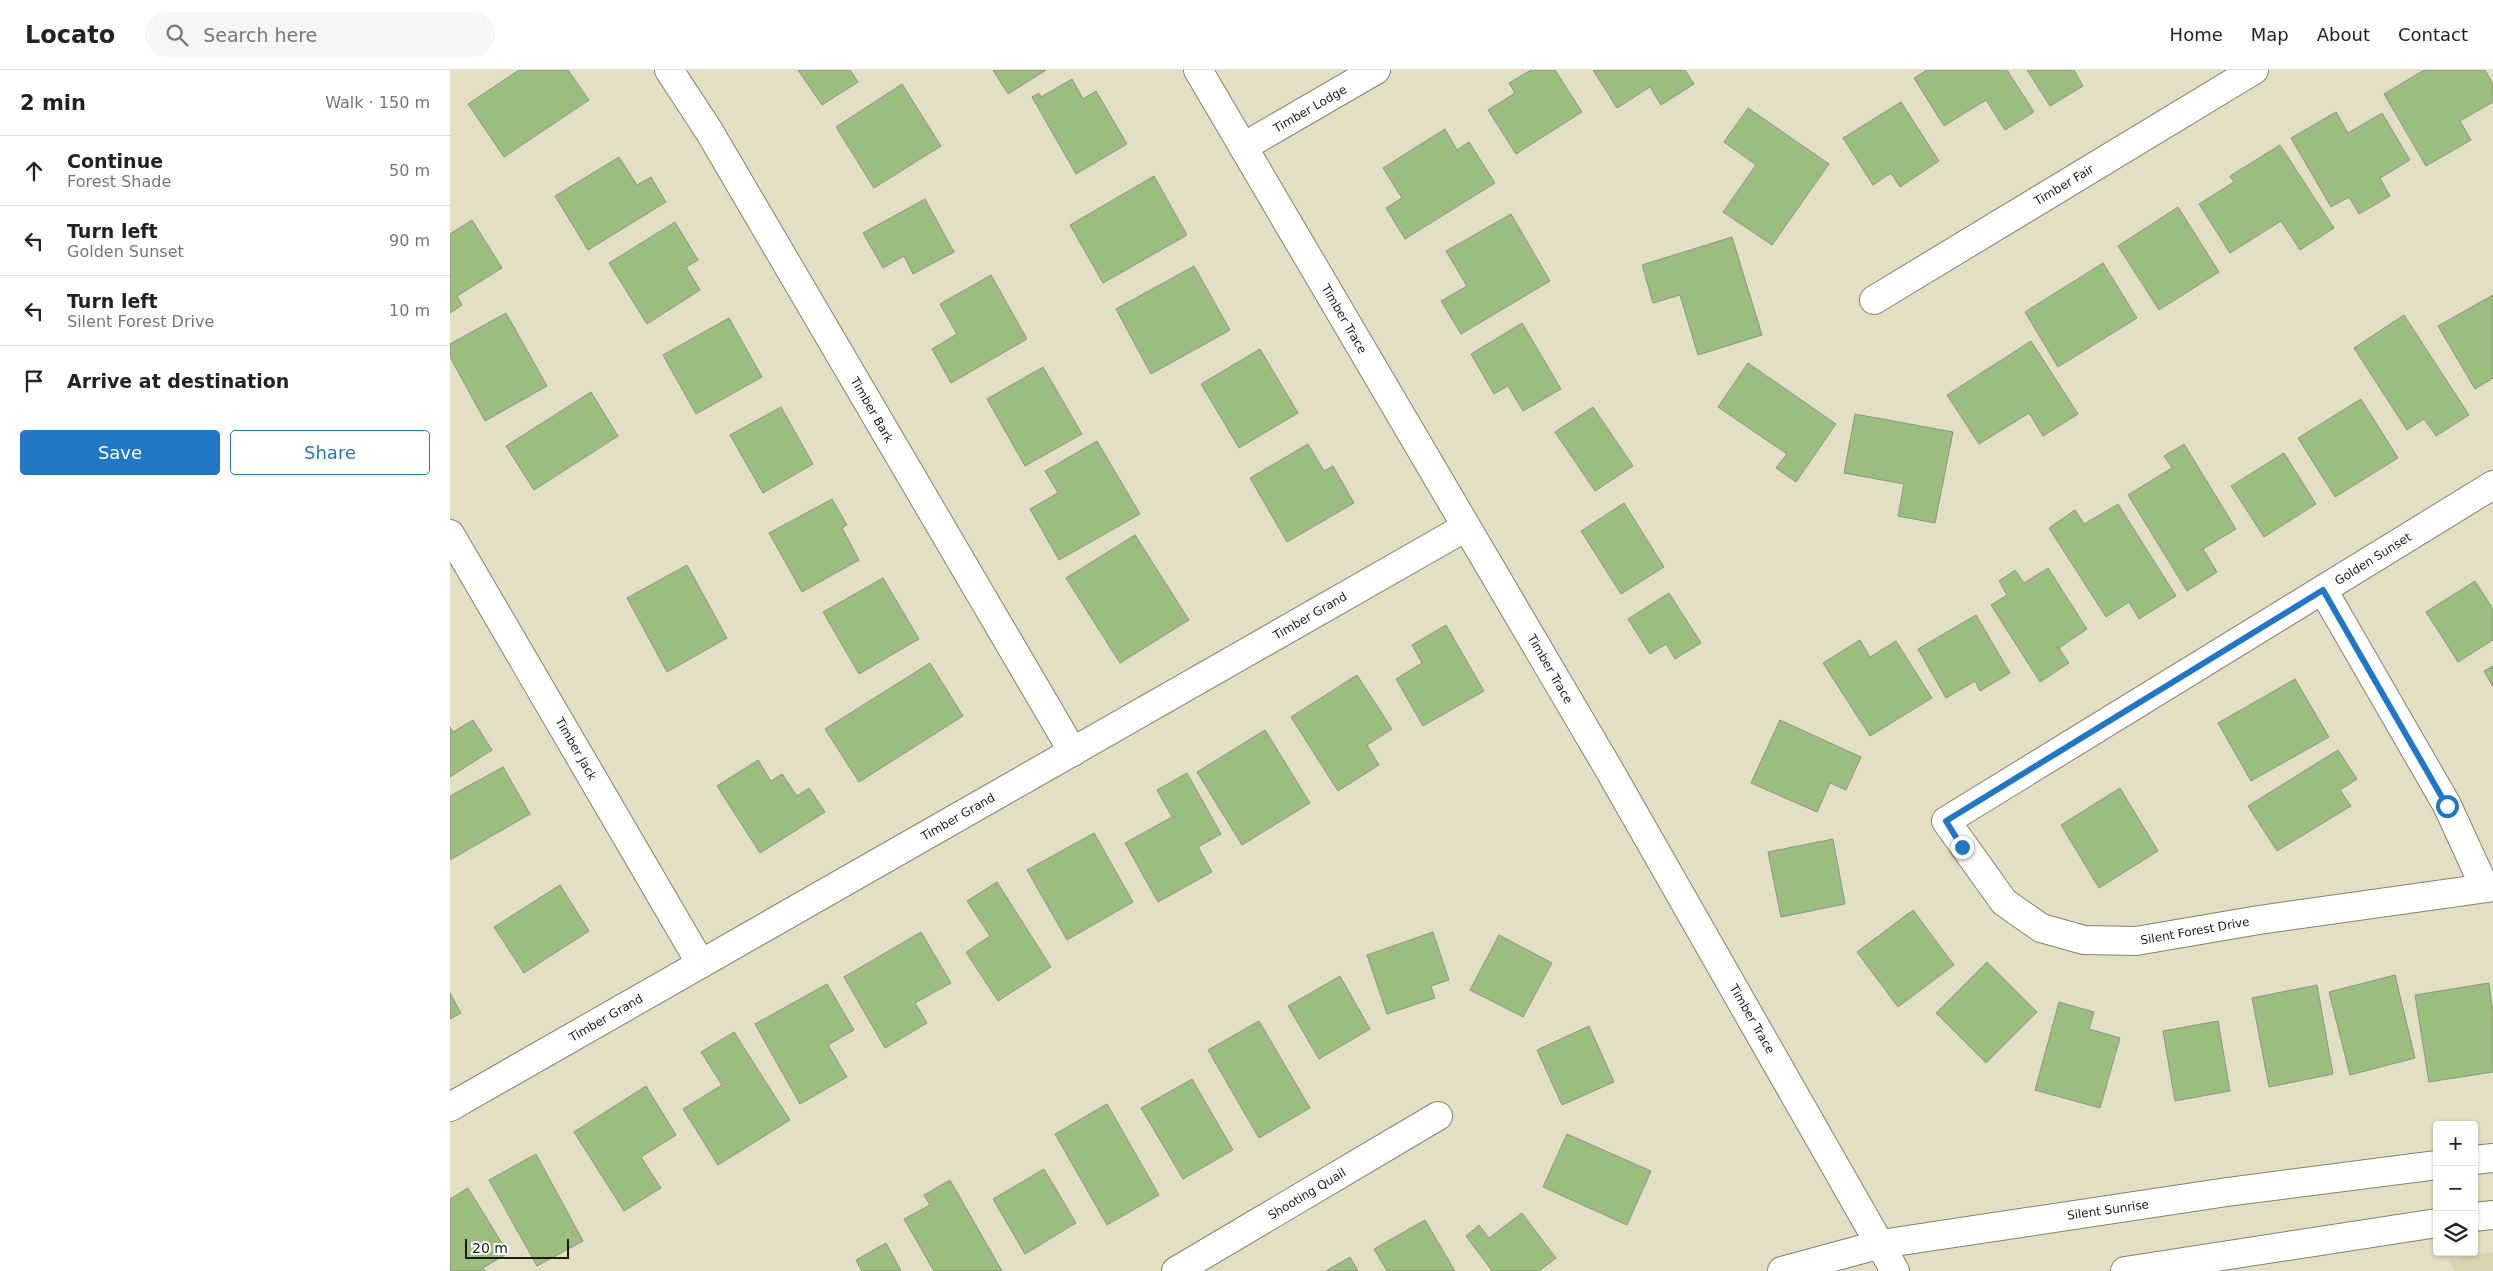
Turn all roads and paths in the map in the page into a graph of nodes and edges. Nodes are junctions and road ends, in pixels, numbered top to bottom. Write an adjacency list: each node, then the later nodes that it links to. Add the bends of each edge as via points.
1 (669, 70): 11 (street, Timber Bark, via 709,131)
2 (1198, 70): 5 (street, Timber Trace)
3 (1376, 70): 5 (street, Timber Lodge)
4 (2254, 70): 6 (street, Timber Fair)
5 (1243, 148): 8 (street, Timber Trace)
6 (1874, 300)
7 (2493, 485): 10 (street, Golden Sunset)
8 (1466, 527): 11 (street, Timber Grand); 23 (street, Timber Trace)
9 (450, 534): 14 (street, Timber Jack)
10 (2323, 590): 12 (street, Golden Sunset); 13 (street, via 2447,806)
11 (1073, 752): 14 (street, Timber Grand)
12 (1946, 821): 13 (street, Silent Forest Drive, via 2004,902 2041,928 2084,940 2136,941)
13 (2489, 887)
14 (701, 964): 15 (street, Timber Grand)
15 (450, 1107)
16 (1438, 1116): 24 (street, Shooting Quail)
17 (2493, 1158): 18 (street)
18 (2478, 1160)
19 (2433, 1166): 23 (street, Silent Sunrise, via 2227,1192)
20 (2493, 1214): 21 (street)
21 (2478, 1216)
22 (2433, 1224): 28 (street)
23 (1881, 1244): 26 (street, Silent Sunrise); 27 (street, Timber Trace)
24 (1206, 1264): 25 (street, Shooting Quail)
25 (1176, 1271)
26 (1782, 1271)
27 (1895, 1271)
28 (2124, 1271)

